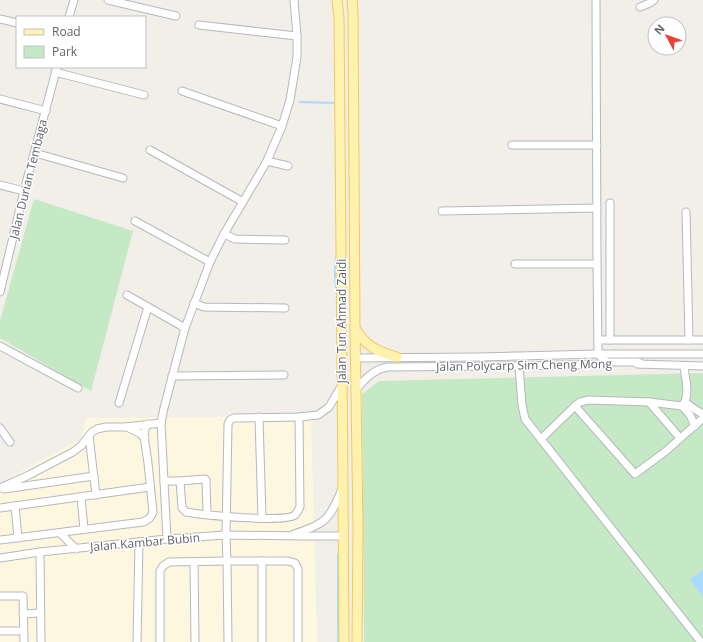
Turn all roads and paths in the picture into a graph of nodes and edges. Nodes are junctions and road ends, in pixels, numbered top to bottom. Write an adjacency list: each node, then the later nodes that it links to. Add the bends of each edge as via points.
1 (74, 0): 9 (street)
2 (108, 0): 10 (street)
3 (294, 0): 14 (street)
4 (337, 0): 68 (main road, Jalan Tun Ahmad Zaidi)
5 (352, 0): 50 (main road, Jalan Tun Ahmad Zaidi)
6 (596, 0): 22 (street)
7 (654, 0): 8 (street)
8 (640, 7)
9 (70, 16)
10 (176, 16)
11 (0, 19): 12 (street)
12 (16, 23)
13 (199, 25): 14 (street)
14 (297, 36): 20 (street, via 294,78)
15 (56, 70): 17 (street); 19 (street, Jalan Durian Tembaga)
16 (182, 91): 20 (street)
17 (144, 95)
18 (0, 100): 19 (street)
19 (46, 111): 24 (street, Jalan Durian Tembaga)
20 (282, 126): 25 (street)
21 (512, 145): 22 (street)
22 (596, 145): 32 (street)
23 (150, 150): 30 (street)
24 (35, 153): 27 (street); 29 (street, Jalan Durian Tembaga)
25 (267, 161): 26 (street); 30 (street)
26 (288, 166)
27 (123, 178)
28 (0, 185): 29 (street)
29 (24, 191): 43 (street, Jalan Durian Tembaga)
30 (243, 202): 36 (street)
31 (610, 203): 38 (street)
32 (596, 208): 33 (street); 37 (street)
33 (442, 211)
34 (686, 212): 53 (street)
35 (135, 221): 40 (street)
36 (224, 234): 39 (street, via 235,239); 40 (street)
37 (597, 236): 38 (street); 42 (street)
38 (610, 236): 52 (street)
39 (285, 240)
40 (210, 262): 46 (street)
41 (515, 264): 42 (street)
42 (597, 264): 51 (street)
43 (3, 268): 44 (street, Jalan Durian Tembaga)
44 (0, 292)
45 (127, 295): 47 (street)
46 (194, 302): 48 (street, via 204,307); 49 (street)
47 (148, 307): 49 (street); 72 (street)
48 (285, 308)
49 (185, 328): 67 (street)
50 (354, 328): 58 (main road, via 371,347 382,354); 60 (main road, Jalan Tun Ahmad Zaidi)
51 (599, 340): 52 (street); 56 (street)
52 (610, 340): 53 (street)
53 (689, 340): 54 (street)
54 (703, 340)
55 (0, 346): 69 (street)
56 (598, 354): 57 (street, Jalan Polycarp Sim Cheng Mong); 59 (street, Jalan Polycarp Sim Cheng Mong); 61 (street, via 608,362); 62 (street, via 589,362)
57 (703, 354)
58 (397, 357): 59 (street, Jalan Polycarp Sim Cheng Mong); 60 (street, Jalan Polycarp Sim Cheng Mong)
59 (478, 357): 63 (street, via 506,361)
60 (355, 358): 70 (main road, Jalan Tun Ahmad Zaidi)
61 (642, 364): 62 (street, Jalan Polycarp Sim Cheng Mong); 64 (street, Jalan Polycarp Sim Cheng Mong)
62 (571, 365): 63 (street, Jalan Polycarp Sim Cheng Mong)
63 (519, 366): 70 (street, Jalan Polycarp Sim Cheng Mong, via 383,368 366,377); 87 (street, via 525,419)
64 (684, 366): 65 (street, Jalan Polycarp Sim Cheng Mong); 73 (street)
65 (703, 366)
66 (284, 375): 67 (street)
67 (172, 376): 79 (street)
68 (342, 385): 77 (street, via 329,407 318,415); 93 (main road, Jalan Tun Ahmad Zaidi)
69 (78, 388)
70 (355, 391): 131 (main road, Jalan Tun Ahmad Zaidi)
71 (649, 402): 73 (street); 74 (street, via 590,400); 86 (street)
72 (119, 403)
73 (684, 404): 75 (street); 82 (street)
74 (575, 406): 86 (street, via 635,474); 87 (street)
75 (703, 414)
76 (259, 417): 77 (street); 100 (street, via 234,418 228,424); 101 (street)
77 (299, 417): 101 (street, via 300,507 296,514 288,517)
78 (703, 418): 82 (street)
79 (161, 423): 80 (street); 90 (street)
80 (148, 424): 81 (street); 85 (street)
81 (125, 426): 84 (street, via 97,429); 85 (street)
82 (695, 426): 86 (street)
83 (0, 428): 88 (street)
84 (89, 436): 89 (street); 94 (street, via 73,452)
85 (144, 438): 92 (street)
86 (680, 438)
87 (541, 439): 132 (street)
88 (10, 442)
89 (94, 476): 94 (street); 95 (street)
90 (164, 481): 91 (street); 108 (street)
91 (180, 481): 99 (street, via 182,508 186,512); 99 (street, via 206,480)
92 (150, 487): 95 (street); 102 (street, via 153,512 149,519 143,522)
93 (343, 487): 105 (street, via 337,502 324,521); 106 (main road, Jalan Tun Ahmad Zaidi)
94 (0, 489)
95 (96, 495): 96 (street)
96 (80, 497): 97 (street); 102 (street)
97 (15, 506): 98 (street); 107 (street)
98 (0, 508)
99 (207, 514): 100 (street)
100 (227, 517): 101 (street); 104 (street)
101 (262, 518)
102 (84, 529): 103 (street)
103 (60, 532): 107 (street); 111 (street)
104 (226, 535): 105 (street, Jalan Kambar Bubin); 108 (street, Jalan Kambar Bubin); 114 (street)
105 (290, 536): 106 (street, Jalan Kambar Bubin)
106 (343, 536): 130 (main road, Jalan Tun Ahmad Zaidi)
107 (18, 538): 109 (street)
108 (167, 539): 110 (street, Jalan Kambar Bubin)
109 (0, 540)
110 (139, 542): 111 (street, Jalan Kambar Bubin); 124 (street)
111 (76, 549): 112 (street, Jalan Kambar Bubin)
112 (40, 552): 113 (street, Jalan Kambar Bubin); 118 (street)
113 (0, 558)
114 (227, 561): 115 (street); 116 (street); 127 (street)
115 (262, 561): 128 (street); 129 (street, via 288,561 295,563 298,569)
116 (194, 562): 125 (street, via 169,562 162,566); 126 (street)
117 (0, 596): 119 (street, via 24,596)
118 (40, 613): 119 (street); 123 (street)
119 (23, 614): 121 (street)
120 (0, 631): 121 (street)
121 (23, 631): 122 (street)
122 (24, 642)
123 (41, 642)
124 (137, 642)
125 (160, 642)
126 (195, 642)
127 (228, 642)
128 (262, 642)
129 (298, 642)
130 (344, 642)
131 (357, 642)
132 (701, 642)

